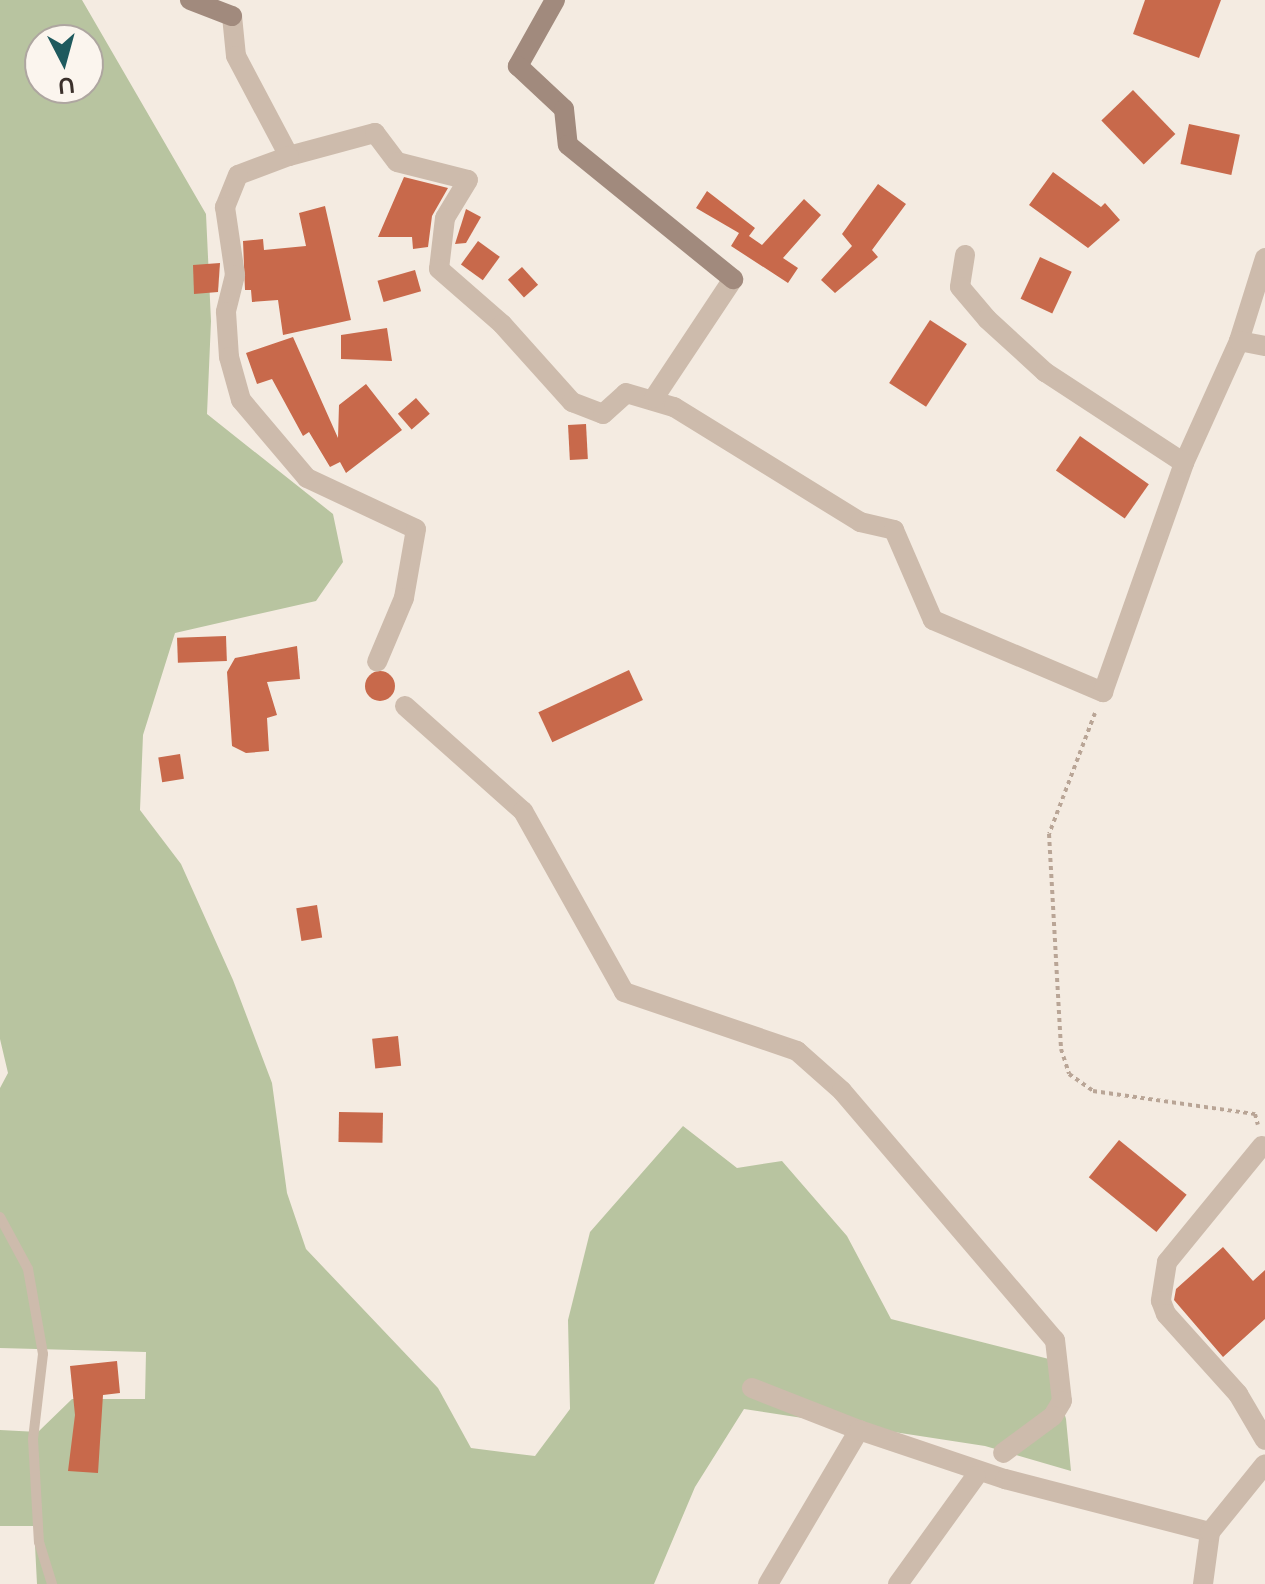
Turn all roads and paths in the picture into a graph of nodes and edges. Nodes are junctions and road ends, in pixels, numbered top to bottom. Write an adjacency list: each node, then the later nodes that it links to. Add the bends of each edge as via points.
1 (190, 0): 3 (street, via 232,16 236,56)
2 (555, 0): 8 (street, via 518,66 564,109 568,145 733,279)
3 (289, 156): 8 (street, via 375,133 397,162 468,180 445,218 439,269 589,413 603,414 626,393); 10 (street, via 238,175 225,207 235,275 226,312 229,357 241,400 307,478 416,529 404,598)
4 (965, 255): 9 (street, via 960,287 987,319 1045,372)
5 (1265, 258): 6 (street)
6 (1239, 341): 7 (street); 9 (street)
7 (1265, 346)
8 (654, 398): 11 (street, via 860,522 894,530 933,620)
9 (1184, 463): 11 (street)
10 (377, 662)
11 (1103, 692): 13 (path, via 1049,834 1061,1049 1069,1074 1093,1091 1255,1114)
12 (405, 706): 19 (street, via 523,811 624,992 797,1051 842,1091 1055,1340 1062,1401 1053,1416)
13 (1262, 1146): 17 (street, via 1167,1262 1161,1301 1166,1314 1238,1394)
14 (0, 1217): 24 (lane, via 28,1269 43,1354 33,1439 39,1542)
15 (752, 1388): 16 (street)
16 (859, 1430): 21 (street); 25 (street)
17 (1265, 1440)
18 (1265, 1447): 20 (street)
19 (1003, 1453)
20 (1265, 1462): 22 (street)
21 (989, 1476): 22 (street); 26 (street)
22 (1210, 1532): 23 (street)
23 (1201, 1582)
24 (52, 1584)
25 (768, 1584)
26 (898, 1584)

